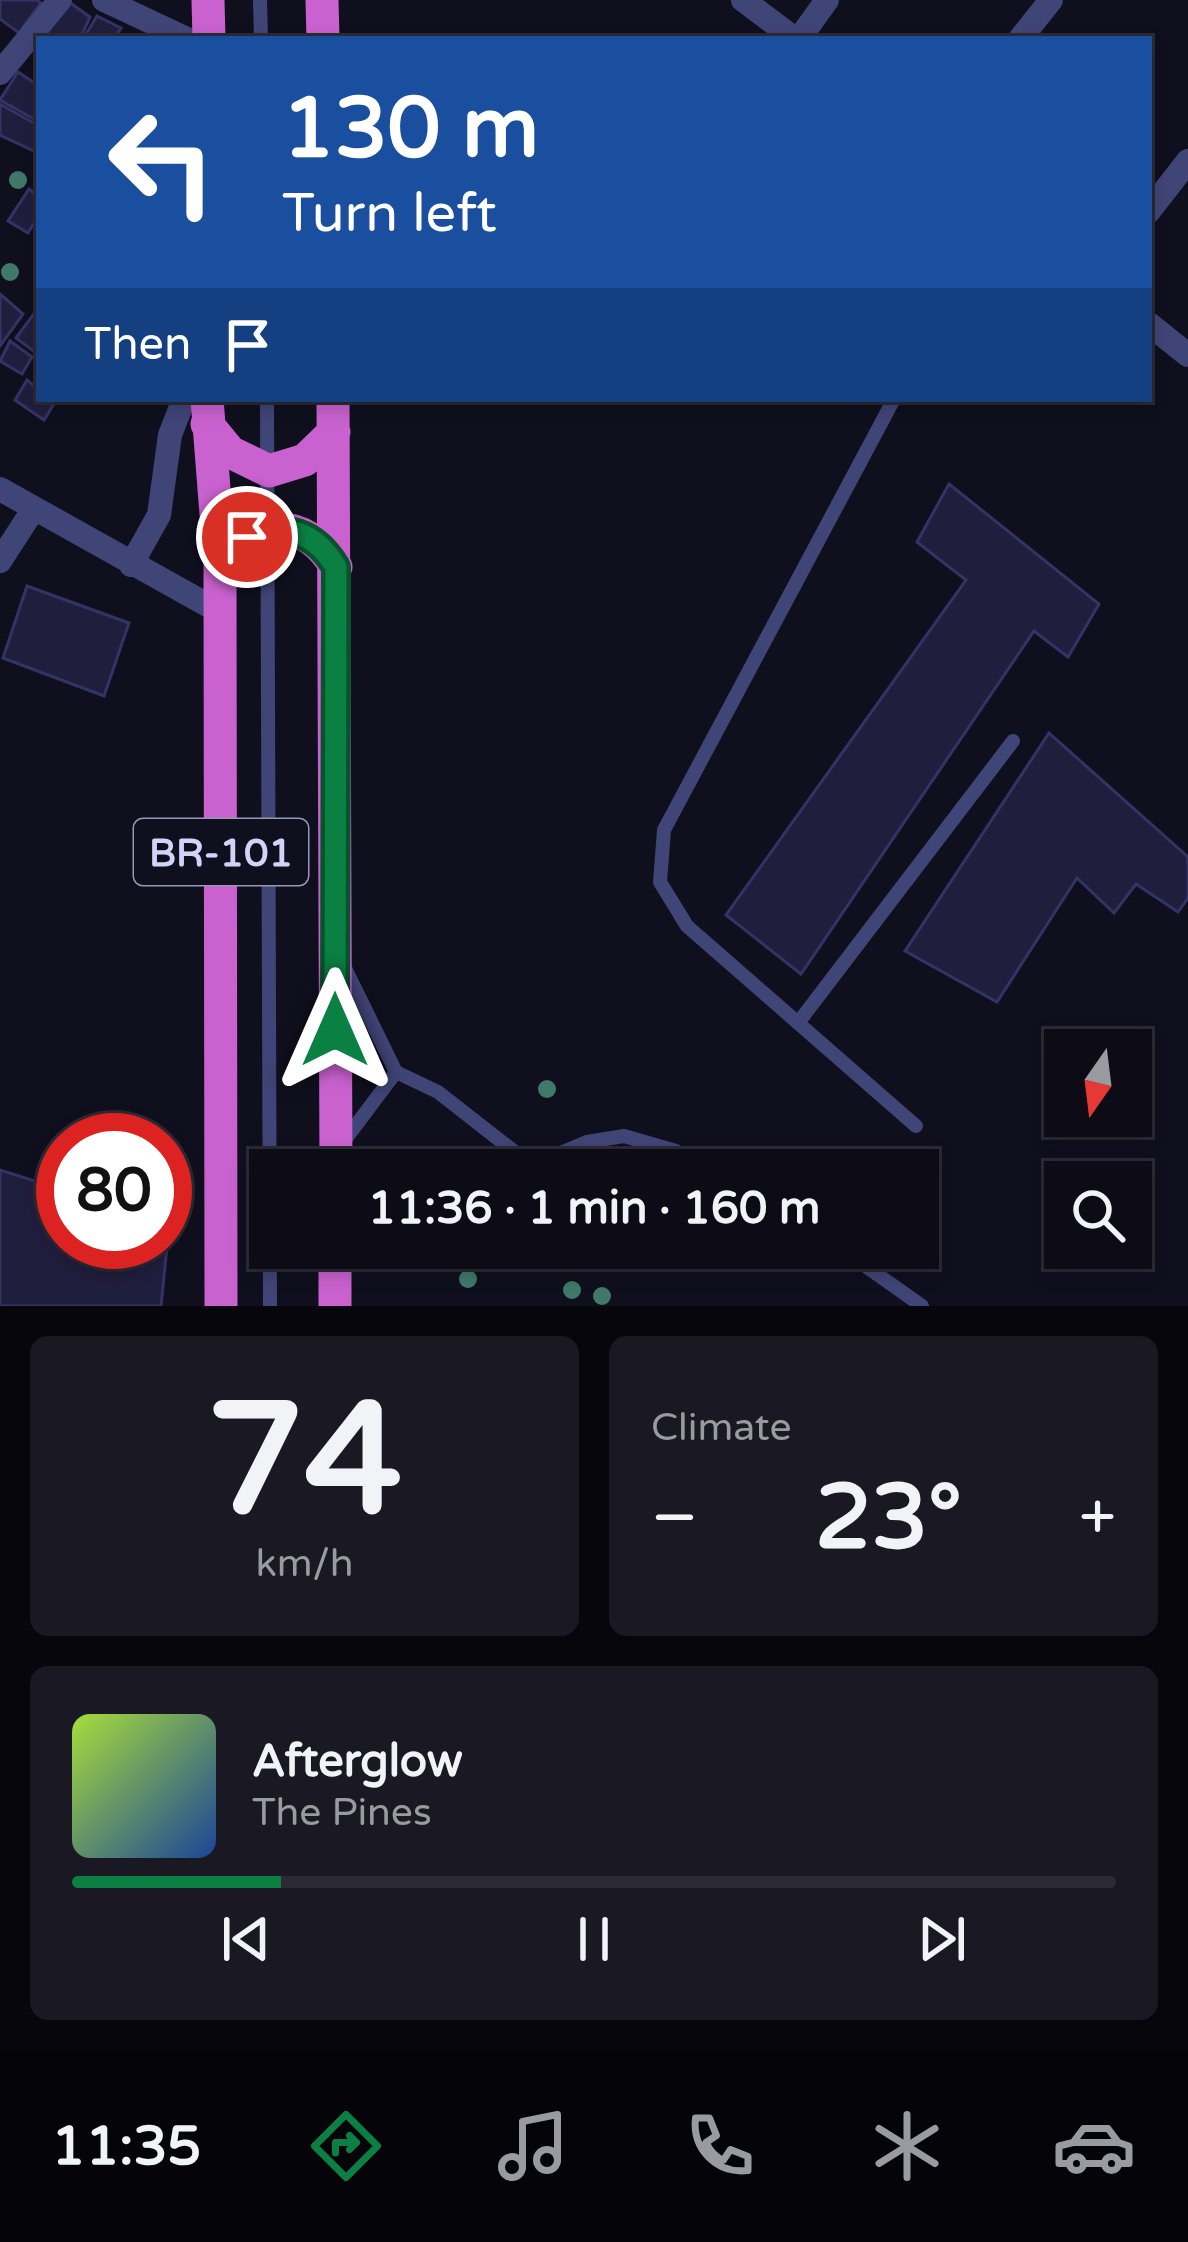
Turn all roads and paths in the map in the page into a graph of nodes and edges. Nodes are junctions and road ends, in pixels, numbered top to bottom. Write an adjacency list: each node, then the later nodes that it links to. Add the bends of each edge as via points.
1 (60, 0): 16 (street)
2 (104, 0): 9 (street)
3 (208, 0): 10 (highway)
4 (260, 0): 11 (lane)
5 (322, 0): 12 (highway)
6 (743, 0): 13 (street)
7 (827, 0): 14 (street)
8 (1051, 0): 15 (street)
9 (181, 36)
10 (208, 36)
11 (261, 36)
12 (323, 36)
13 (793, 36)
14 (799, 36)
15 (1022, 36)
16 (0, 73)
17 (1188, 160): 18 (street)
18 (1152, 208)
19 (1152, 326): 20 (street)
20 (1188, 355)
21 (183, 402): 31 (street, via 159,515)
22 (267, 402): 26 (lane)
23 (892, 402): 37 (lane, via 664,830 661,882 687,926)
24 (207, 412): 26 (highway, via 230,452); 32 (highway, BR-101)
25 (333, 416): 26 (highway, via 305,460); 33 (highway, BR-101)
26 (269, 471): 29 (lane)
27 (0, 489): 28 (street)
28 (33, 510): 30 (street); 31 (street)
29 (270, 528): 32 (highway, via 235,545); 33 (highway, via 321,542); 48 (lane)
30 (0, 561)
31 (131, 565): 34 (street)
32 (220, 565): 34 (highway, BR-101)
33 (336, 567): 36 (highway, BR-101)
34 (220, 612): 47 (highway, BR-101)
35 (1013, 741): 37 (lane)
36 (335, 949): 38 (lane); 40 (highway, BR-101)
37 (798, 1023): 39 (lane)
38 (396, 1072): 41 (lane); 42 (lane, via 439,1092)
39 (916, 1126)
40 (336, 1149)
41 (344, 1149)
42 (511, 1149)
43 (570, 1149): 44 (lane, via 624,1136)
44 (669, 1149)
45 (335, 1269): 49 (highway)
46 (870, 1269): 50 (lane)
47 (221, 1306)
48 (270, 1306)
49 (335, 1306)
50 (922, 1306)

